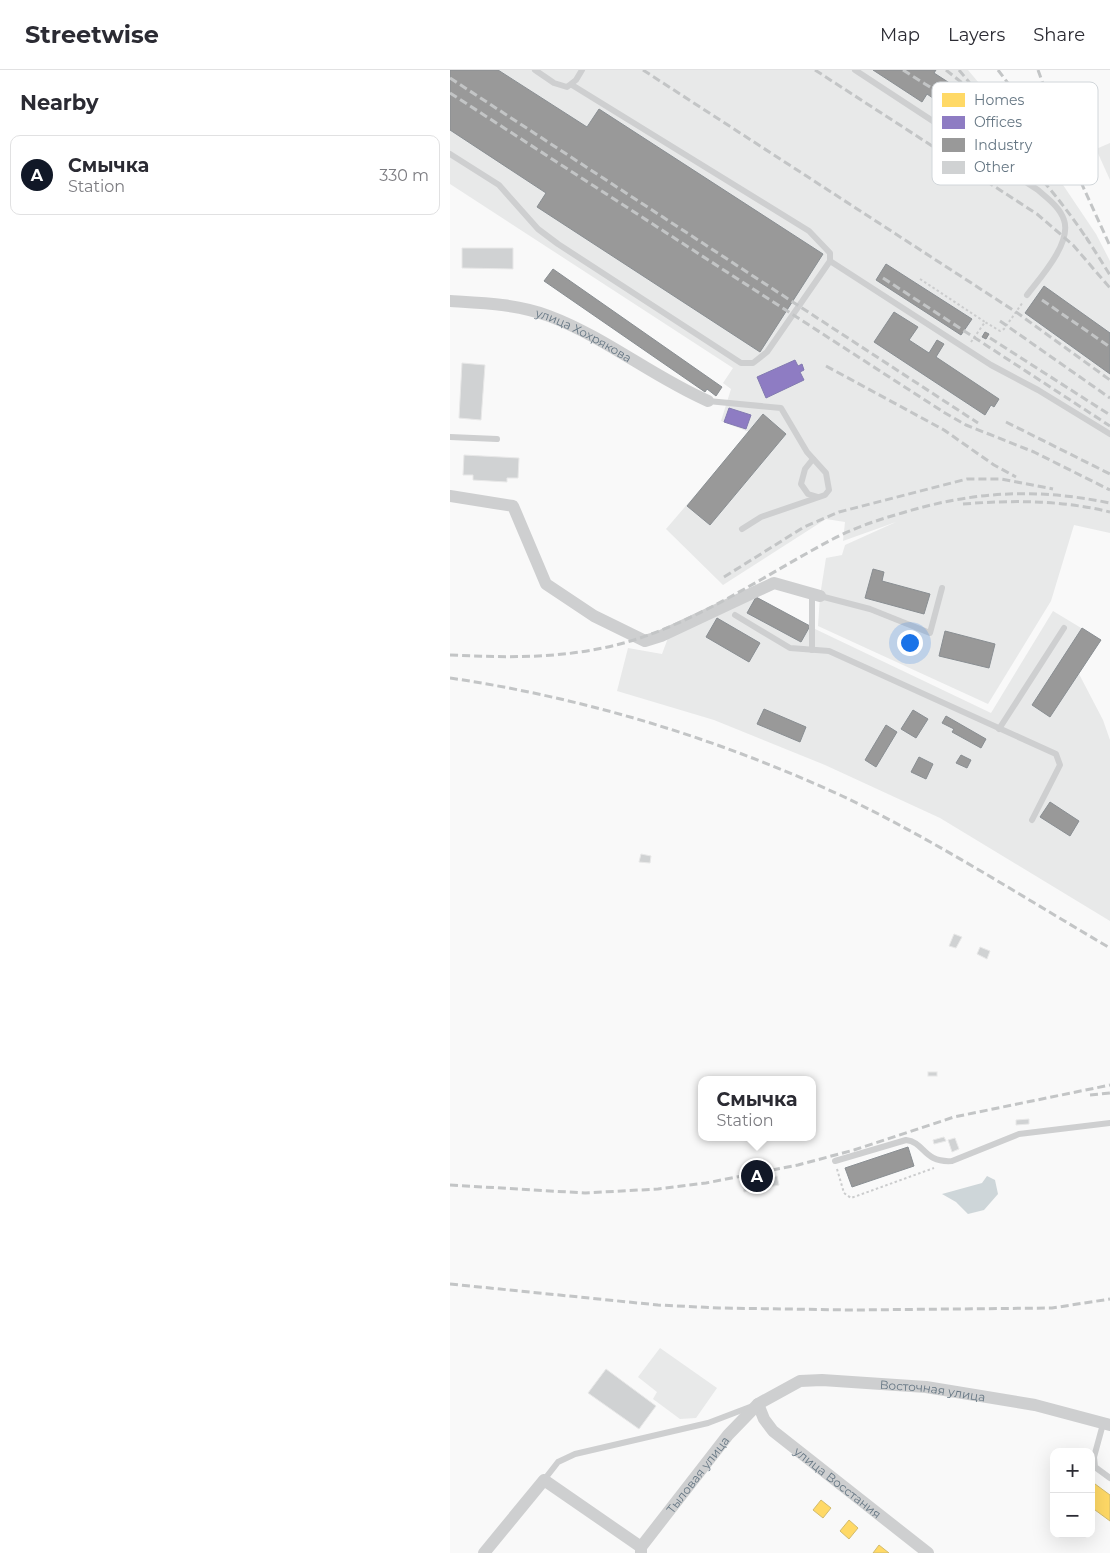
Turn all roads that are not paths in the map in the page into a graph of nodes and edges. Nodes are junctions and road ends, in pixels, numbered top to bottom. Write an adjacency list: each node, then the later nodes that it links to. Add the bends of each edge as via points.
1 (535, 70): 4 (lane, via 561,86)
2 (582, 70): 4 (lane)
3 (855, 70): 5 (lane)
4 (572, 85): 8 (lane, via 809,230 830,253)
5 (932, 120)
6 (450, 154): 8 (lane, via 499,185 538,229 558,244 741,363 753,363 767,352)
7 (1030, 185): 9 (lane, via 1064,218 1064,236 1050,264)
8 (830, 261): 12 (lane, via 966,349)
9 (1027, 295)
10 (450, 301): 11 (street, улица Хохрякова, via 496,304 548,316)
11 (708, 401): 15 (lane, via 781,408)
12 (1110, 434)
13 (450, 437): 14 (lane)
14 (497, 439)
15 (813, 459): 17 (lane, via 826,473 829,484 829,490); 17 (lane, via 802,474 801,484 808,494)
16 (450, 496): 20 (street, via 513,506 546,584 594,616 637,639 651,641 774,583)
17 (820, 497): 18 (lane, via 761,517)
18 (742, 529)
19 (942, 588): 20 (lane, via 930,632 870,609)
20 (816, 595): 23 (lane)
21 (735, 615): 23 (lane, via 790,648)
22 (1064, 628): 24 (lane)
23 (812, 650): 24 (lane, via 829,651)
24 (999, 729): 25 (lane, via 1056,754 1060,765)
25 (1032, 820)
26 (1110, 1122): 27 (lane, via 1019,1134 952,1161 930,1157 916,1142 906,1140)
27 (835, 1161)
28 (758, 1404): 29 (street, Восточная улица, via 800,1381 822,1380 926,1387 1035,1405); 31 (lane, via 708,1424 575,1454 558,1462); 32 (street, Тыловая улица, via 728,1435); 34 (street, улица Восстания, via 773,1431)
29 (1106, 1424): 30 (lane, via 1094,1457 1095,1467)
30 (1110, 1478)
31 (544, 1480): 32 (street); 33 (street)
32 (641, 1550)
33 (484, 1553)
34 (928, 1553)

